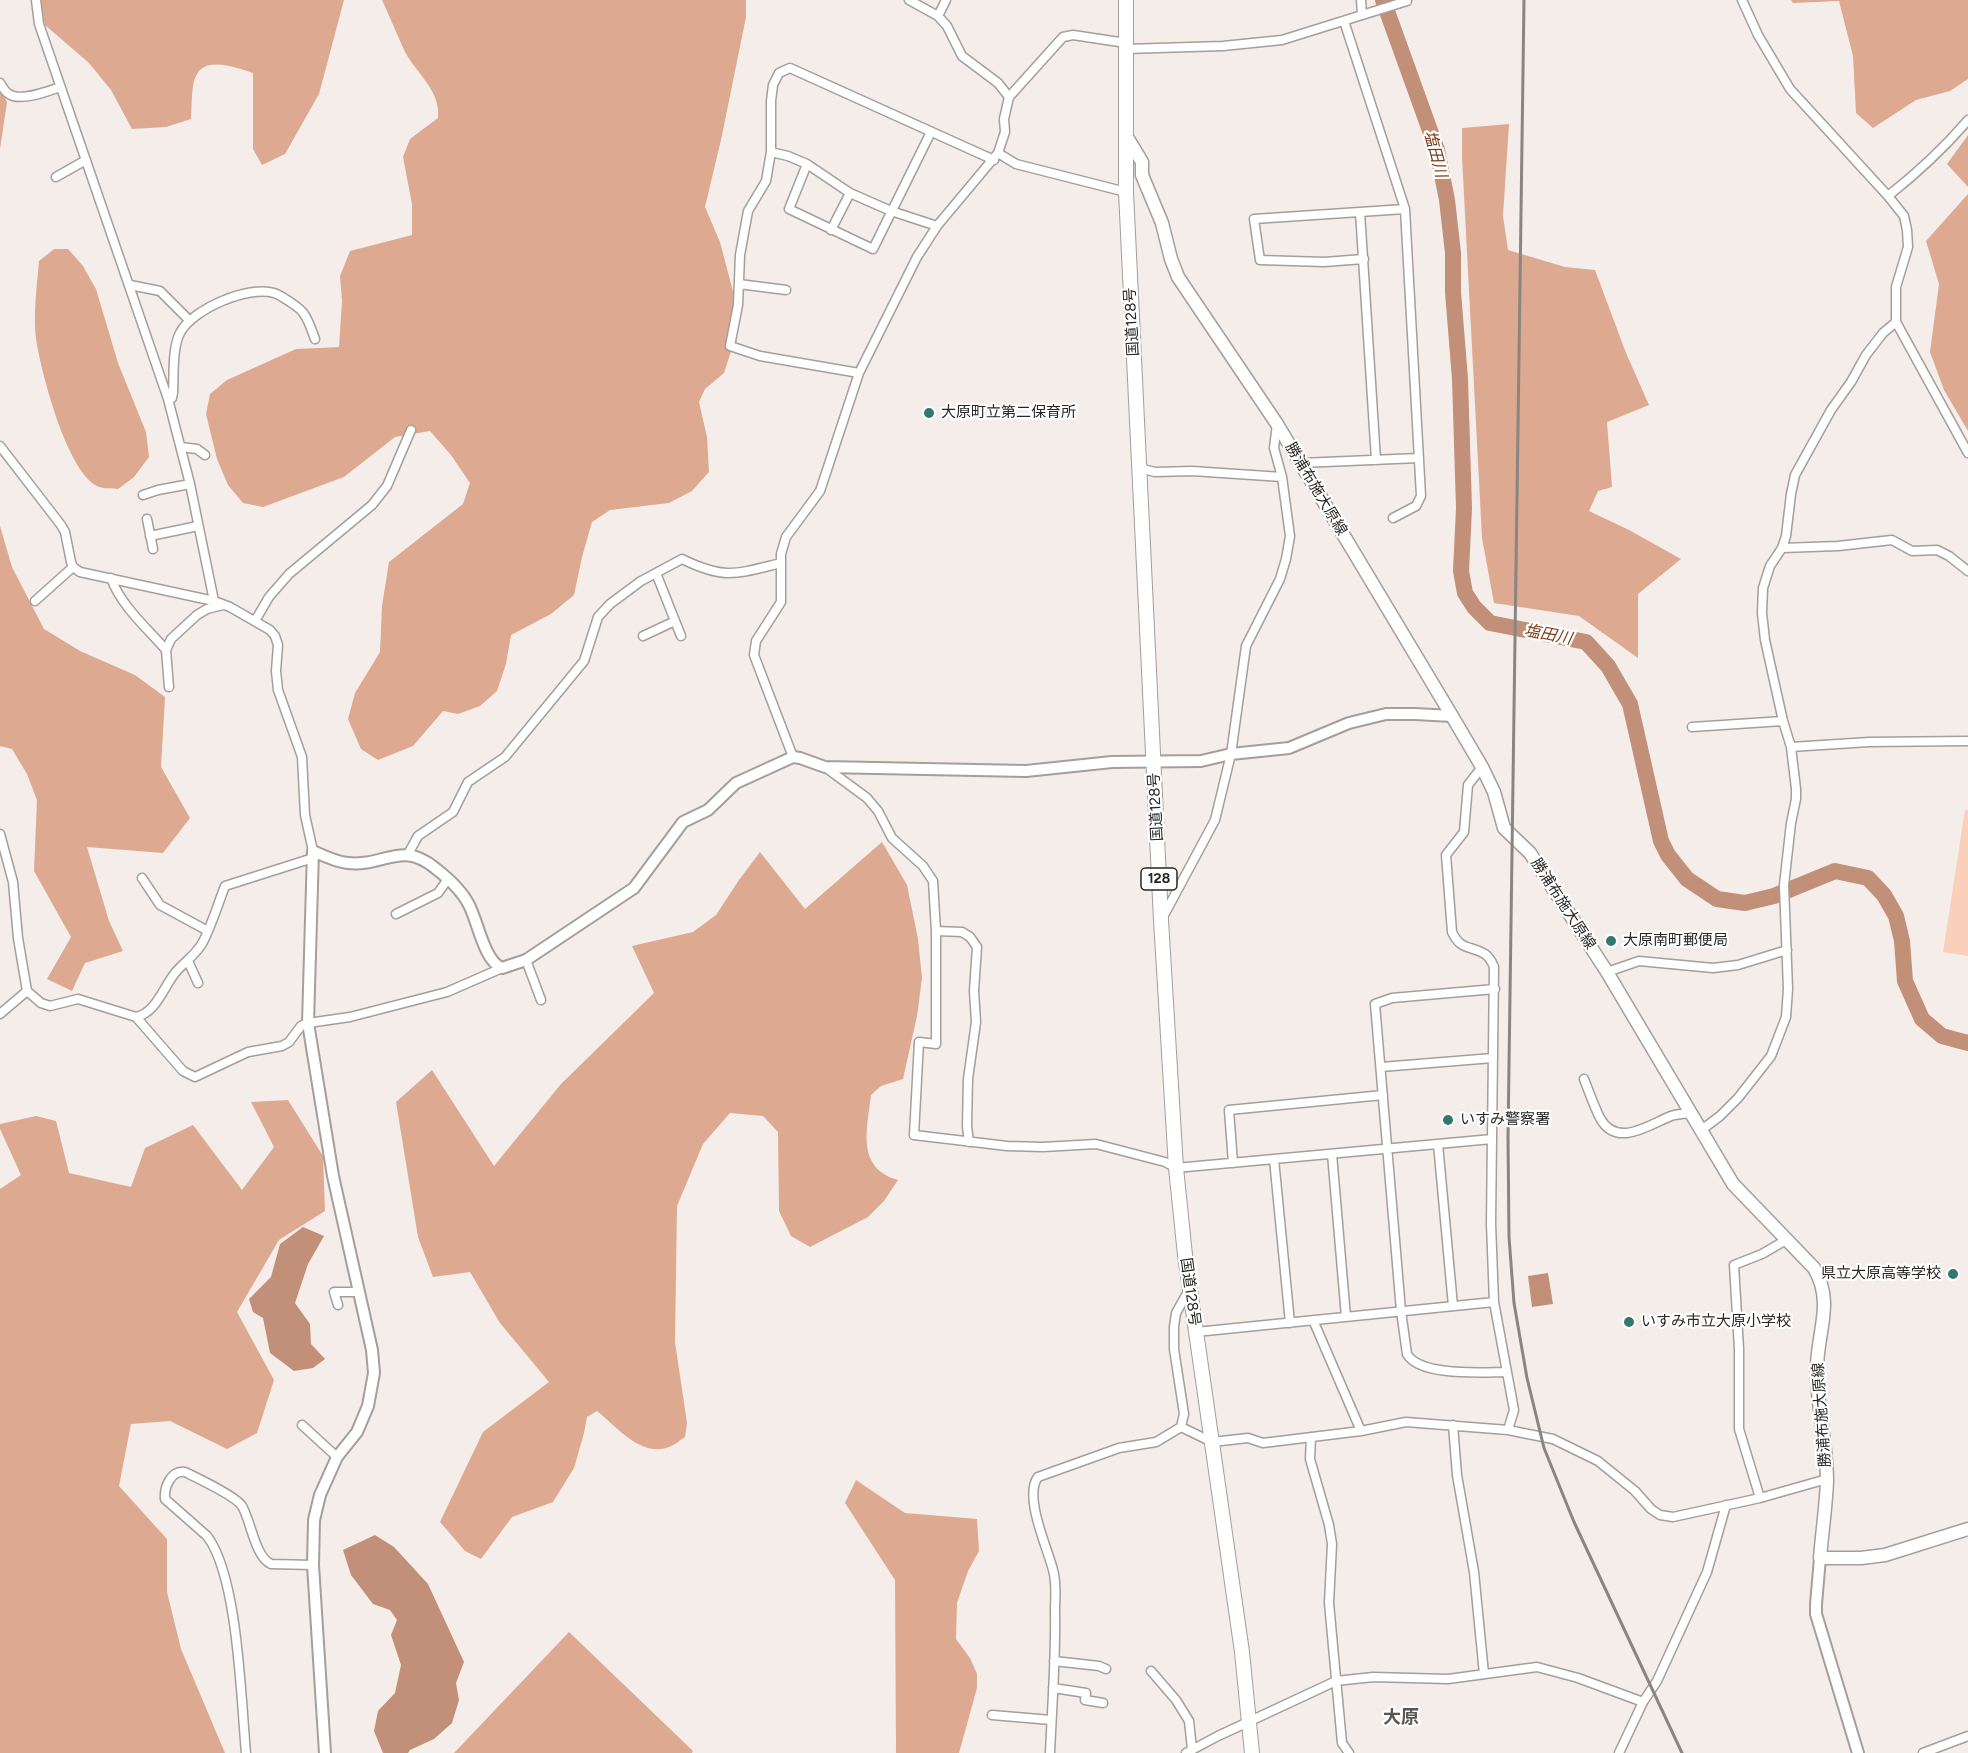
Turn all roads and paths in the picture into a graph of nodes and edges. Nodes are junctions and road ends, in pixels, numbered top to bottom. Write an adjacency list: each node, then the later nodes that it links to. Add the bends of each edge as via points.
1 (36, 0): 13 (street, via 39,24)
2 (909, 0): 9 (street)
3 (946, 0): 9 (street)
4 (1126, 0): 11 (highway, 国道128号 / 128)
5 (1361, 0): 8 (street)
6 (1742, 0): 25 (street, via 1790,89)
7 (1407, 2): 8 (street)
8 (1362, 15): 10 (street)
9 (938, 16): 14 (street, via 962,56)
10 (1344, 21): 11 (street, via 1282,40 1223,46); 26 (street)
11 (1126, 46): 14 (street, via 1073,35 1064,37); 17 (highway, 国道128号 / 128)
12 (0, 83): 13 (street, via 17,97)
13 (60, 87): 20 (street)
14 (1009, 97): 19 (street, via 1005,132)
15 (1968, 120): 25 (street, via 1912,178)
16 (931, 132): 18 (street, via 790,68 779,73 773,85); 19 (street); 27 (street)
17 (1127, 137): 23 (highway, 国道128号 / 128); 40 (main road, 勝浦布施大原線, via 1142,162 1142,175 1178,277)
18 (771, 152): 21 (street); 32 (street, via 766,181 748,211)
19 (996, 156): 23 (street); 29 (street)
20 (86, 160): 22 (street); 33 (street)
21 (807, 164): 24 (street); 30 (street, via 789,209)
22 (56, 177)
23 (1126, 192): 49 (highway, 国道128号 / 128)
24 (850, 193): 27 (street); 30 (street)
25 (1888, 196): 36 (street, via 1904,216 1907,230 1908,247 1896,287)
26 (1405, 209): 28 (street); 46 (street)
27 (891, 211): 29 (street); 30 (street, via 873,249)
28 (1360, 212): 31 (street); 31 (street, via 1254,219 1260,260)
29 (937, 226): 38 (street, via 917,257)
30 (831, 230)
31 (1364, 259): 47 (street)
32 (739, 284): 34 (street); 38 (street, via 730,346 760,356)
33 (130, 285): 35 (street, via 160,291); 39 (street)
34 (786, 290)
35 (190, 321): 37 (street, via 214,304 262,291 276,293 303,312); 39 (street, via 177,341 174,393)
36 (1896, 322): 44 (street); 57 (street, via 1866,355 1795,475)
37 (315, 339)
38 (859, 373): 59 (street, via 819,491 786,537)
39 (168, 399): 42 (street)
40 (1277, 423): 48 (main road, 勝浦布施大原線); 50 (street, via 1274,448)
41 (411, 430): 67 (street, via 387,486 372,505 290,574 269,597)
42 (181, 447): 45 (street, via 197,449); 51 (street)
43 (1, 449): 60 (street, via 65,532)
44 (1968, 453)
45 (205, 455)
46 (1419, 459): 47 (street); 53 (street, via 1421,496 1416,506)
47 (1376, 460): 48 (street)
48 (1301, 463): 73 (main road, 勝浦布施大原線)
49 (1139, 468): 50 (street); 80 (highway, 国道128号 / 128)
50 (1282, 477): 78 (street, via 1290,536 1280,579 1246,646)
51 (190, 484): 52 (street); 55 (street)
52 (143, 495)
53 (1393, 518)
54 (147, 519): 56 (street)
55 (198, 526): 56 (street); 65 (street)
56 (150, 536): 58 (street)
57 (1782, 548): 61 (street, via 1892,540 1912,550 1937,550); 74 (street, via 1770,566 1763,588 1762,613)
58 (153, 549)
59 (780, 563): 62 (street, via 736,574 718,573 682,560); 79 (street, via 781,602 756,640 754,655)
60 (73, 567): 63 (street); 64 (street)
61 (1968, 571)
62 (656, 573): 68 (street); 84 (street, via 604,610 598,617 584,661 505,757 468,782 453,812 418,836)
63 (111, 578): 65 (street); 71 (street, via 124,602)
64 (35, 601)
65 (214, 601): 66 (street)
66 (224, 605): 67 (street); 71 (street, via 196,615 171,639)
67 (255, 621): 85 (street, via 270,630 278,645 278,690 302,757 305,815)
68 (675, 621): 69 (street); 70 (street)
69 (643, 636)
70 (681, 636)
71 (166, 650): 72 (street)
72 (169, 687)
73 (1452, 716): 78 (street, via 1386,714 1349,723 1289,748); 82 (main road, 勝浦布施大原線)
74 (1783, 721): 75 (street); 77 (street)
75 (1692, 727)
76 (1968, 741): 77 (street)
77 (1791, 747): 92 (street, via 1796,799 1784,885)
78 (1231, 754): 80 (street, via 1201,761); 89 (street, via 1215,819)
79 (793, 757): 81 (street); 93 (street, via 736,783 708,810 683,822 634,888)
80 (1154, 763): 81 (street, via 1112,762 1026,771); 89 (highway, 国道128号 / 128)
81 (825, 767): 91 (street, via 867,798 892,838 923,866 933,881)
82 (1482, 767): 96 (main road, 勝浦布施大原線, via 1498,801 1504,828 1530,853); 98 (street, via 1468,785 1464,832 1446,855 1452,932 1463,947 1487,955 1494,967)
83 (0, 834): 99 (street, via 13,882)
84 (408, 854): 85 (street, via 348,863); 87 (street, via 434,866)
85 (313, 855): 90 (street, via 225,886); 103 (street)
86 (142, 878): 90 (street, via 160,905)
87 (448, 879): 88 (street, via 438,893); 95 (street, via 469,904 492,961)
88 (396, 914)
89 (1161, 920): 117 (highway, 国道128号 / 128)
90 (208, 931): 94 (street)
91 (936, 931): 111 (street, via 962,932 976,946 976,1022 968,1079); 111 (street, via 936,1044 919,1042 914,1135)
92 (1787, 950): 96 (street, via 1738,965 1713,968 1639,961); 109 (street, via 1786,1017 1771,1056 1738,1098)
93 (526, 960): 95 (street); 100 (street)
94 (188, 961): 97 (street); 102 (street, via 144,1016)
95 (502, 968): 103 (street, via 447,992 350,1017)
96 (1607, 972): 108 (main road, 勝浦布施大原線)
97 (198, 983)
98 (1494, 989): 104 (street); 105 (street, via 1392,998 1375,1004)
99 (27, 991): 101 (street); 102 (street, via 50,1006 78,999)
100 (541, 1000)
101 (0, 1014)
102 (136, 1017): 103 (street, via 183,1071 195,1077 248,1052 282,1046)
103 (308, 1023): 120 (street, via 333,1176)
104 (1493, 1058): 105 (street); 110 (street)
105 (1381, 1066): 107 (street)
106 (1584, 1079): 108 (street, via 1601,1121 1611,1130 1634,1133 1674,1115)
107 (1383, 1095): 113 (street); 116 (street, via 1229,1110)
108 (1690, 1113): 109 (main road, 勝浦布施大原線)
109 (1700, 1131): 118 (main road, 勝浦布施大原線, via 1733,1184)
110 (1492, 1139): 112 (street); 121 (street)
111 (969, 1142): 117 (street, via 1031,1147 1096,1144)
112 (1438, 1144): 113 (street); 123 (street)
113 (1388, 1149): 114 (street); 124 (street)
114 (1332, 1154): 115 (street); 125 (street)
115 (1275, 1159): 116 (street); 127 (street)
116 (1233, 1163): 117 (street)
117 (1176, 1168): 119 (highway, 国道128号 / 128)
118 (1786, 1240): 138 (main road, 勝浦布施大原線, via 1814,1268 1824,1291 1817,1368); 139 (street, via 1734,1265 1739,1429)
119 (1190, 1290): 128 (highway, 国道128号 / 128); 132 (street, via 1176,1313 1174,1326 1184,1414)
120 (359, 1292): 122 (street, via 334,1292); 137 (street, via 374,1373 368,1406 357,1432)
121 (1494, 1302): 123 (street); 129 (street)
122 (338, 1305)
123 (1454, 1306): 124 (street)
124 (1401, 1311): 125 (street); 129 (street, via 1407,1354 1419,1365 1455,1372)
125 (1346, 1317): 126 (street)
126 (1313, 1320): 127 (street); 134 (street)
127 (1290, 1323): 128 (street)
128 (1196, 1332): 136 (highway, 国道128号 / 128)
129 (1507, 1372): 133 (street, via 1514,1410)
130 (302, 1425): 137 (street)
131 (1453, 1425): 133 (street); 134 (street, via 1406,1422); 147 (street)
132 (1181, 1427): 136 (street); 144 (street, via 1156,1442 1119,1448 1038,1477 1035,1482 1033,1495 1055,1582)
133 (1508, 1430): 140 (street, via 1552,1439 1598,1461 1660,1515 1673,1517)
134 (1361, 1431): 135 (street)
135 (1311, 1437): 136 (street, via 1263,1443 1248,1438); 148 (street, via 1310,1459 1332,1544 1329,1603)
136 (1212, 1442): 154 (highway, 国道128号 / 128)
137 (337, 1457): 143 (street, via 314,1520)
138 (1827, 1479): 139 (street); 142 (main road, 勝浦布施大原線)
139 (1760, 1498): 140 (street)
140 (1726, 1505): 150 (street, via 1707,1572 1657,1681)
141 (1968, 1529): 142 (main road, via 1885,1555)
142 (1820, 1558): 163 (street, via 1816,1614)
143 (313, 1565): 157 (street, via 266,1562 239,1502 181,1470 170,1479 165,1499 212,1542 224,1572 234,1623); 158 (street)
144 (1054, 1661): 145 (street); 149 (street)
145 (1106, 1669)
146 (1151, 1671): 156 (street, via 1189,1721)
147 (1484, 1674): 148 (street, via 1448,1679 1373,1677); 150 (street, via 1537,1667)
148 (1336, 1681): 154 (street); 161 (street, via 1342,1743)
149 (1053, 1688): 151 (street, via 1086,1693 1085,1700); 153 (street)
150 (1643, 1702): 162 (street)
151 (1102, 1703)
152 (992, 1715): 153 (street)
153 (1051, 1720): 159 (street)
154 (1250, 1721): 156 (street); 160 (highway, 国道128号 / 128)
155 (1968, 1736): 164 (street)
156 (1189, 1751)
157 (246, 1753)
158 (325, 1753)
159 (1050, 1753)
160 (1252, 1753)
161 (1349, 1753)
162 (1619, 1753)
163 (1858, 1753)
164 (1923, 1753)

